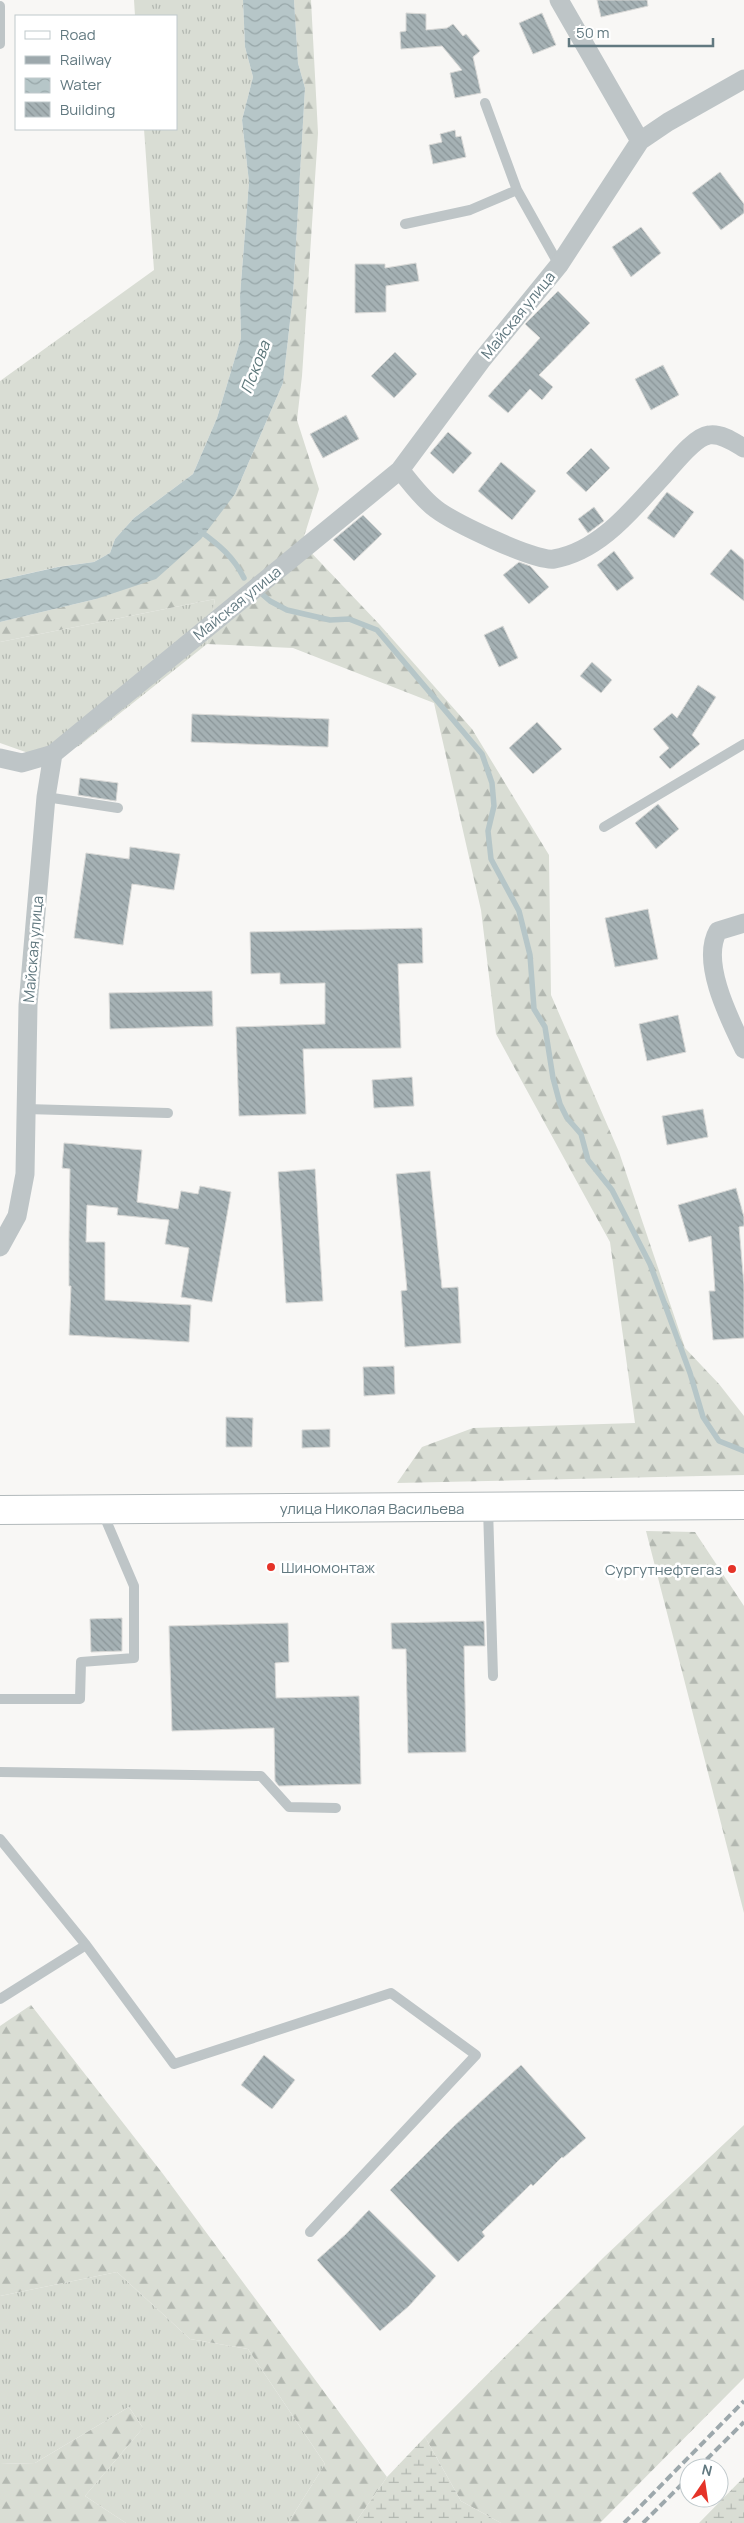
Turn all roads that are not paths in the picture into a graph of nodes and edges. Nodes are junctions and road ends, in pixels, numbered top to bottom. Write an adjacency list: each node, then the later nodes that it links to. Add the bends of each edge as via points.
1 (559, 0): 6 (street)
2 (0, 6): 3 (lane)
3 (0, 44)
4 (744, 79): 6 (street, Майская улица)
5 (485, 103): 7 (lane)
6 (640, 141): 9 (street, Майская улица)
7 (517, 190): 8 (lane, via 470,210); 9 (lane)
8 (405, 224)
9 (559, 265): 11 (street, Майская улица, via 481,361)
10 (744, 448): 11 (street, via 724,437 708,435 692,445 616,526 580,550 553,559 476,532 436,509)
11 (400, 470): 13 (street, Майская улица)
12 (744, 744): 17 (lane)
13 (53, 754): 14 (street, via 22,763); 15 (street, Майская улица)
14 (0, 758)
15 (46, 796): 16 (lane); 20 (street, Майская улица, via 28,1005)
16 (118, 808)
17 (604, 827)
18 (744, 922): 19 (street, via 718,931 713,946 713,965 727,1012)
19 (744, 1050)
20 (26, 1109): 21 (lane); 22 (street, Майская улица, via 25,1174 18,1216)
21 (168, 1113)
22 (0, 1247)
23 (488, 1507): 24 (main road, улица Николая Васильева); 25 (main road, улица Николая Васильева); 27 (lane)
24 (100, 1508): 26 (main road, улица Николая Васильева); 28 (lane, via 134,1586 134,1658 81,1662 80,1699)
25 (738, 1508)
26 (0, 1510)
27 (493, 1676)
28 (0, 1699)
29 (0, 1772): 30 (lane, via 261,1776 289,1807)
30 (336, 1808)
31 (0, 1839): 32 (lane)
32 (86, 1945): 33 (lane); 34 (lane, via 174,2064 392,1993 476,2056)
33 (0, 1999)
34 (310, 2232)

